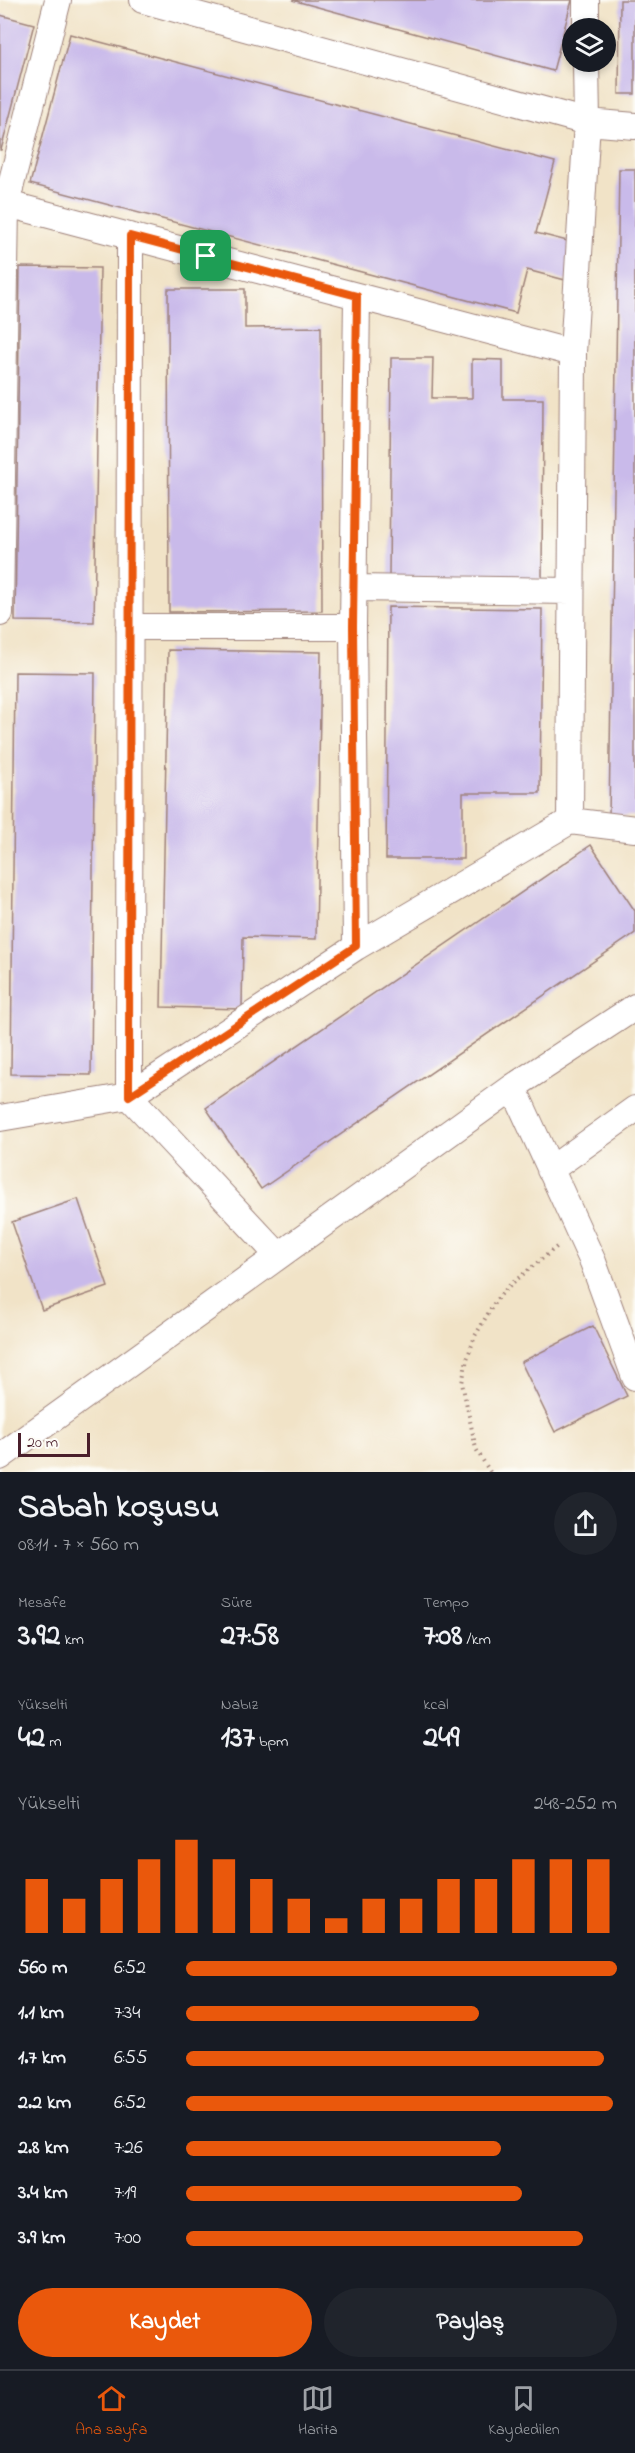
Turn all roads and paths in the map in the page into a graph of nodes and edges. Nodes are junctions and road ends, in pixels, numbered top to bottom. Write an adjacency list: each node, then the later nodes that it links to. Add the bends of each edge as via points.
1 (58, 0): 8 (street)
2 (143, 0): 6 (street)
3 (586, 0): 4 (street)
4 (586, 18)
5 (586, 72): 6 (street)
6 (587, 122): 7 (street); 11 (street)
7 (635, 126)
8 (3, 203): 9 (street); 14 (street)
9 (130, 236): 10 (street); 15 (street)
10 (357, 296): 11 (street); 12 (street)
11 (573, 352): 13 (street)
12 (353, 588): 13 (street); 16 (street)
13 (571, 591): 17 (street)
14 (0, 613)
15 (129, 627): 16 (street); 23 (street)
16 (353, 627): 20 (street)
17 (570, 821): 18 (street); 20 (street)
18 (627, 828): 19 (street)
19 (635, 848)
20 (356, 946): 23 (street)
21 (635, 1007): 22 (street)
22 (513, 1087): 26 (street); 28 (street)
23 (129, 1096): 25 (street); 28 (street)
24 (635, 1109): 26 (street)
25 (0, 1118)
26 (550, 1170): 27 (street)
27 (578, 1229): 29 (street); 31 (path, via 510,1285 475,1336 462,1383 476,1449)
28 (278, 1255): 30 (street)
29 (635, 1377)
30 (0, 1457)
31 (490, 1472)

